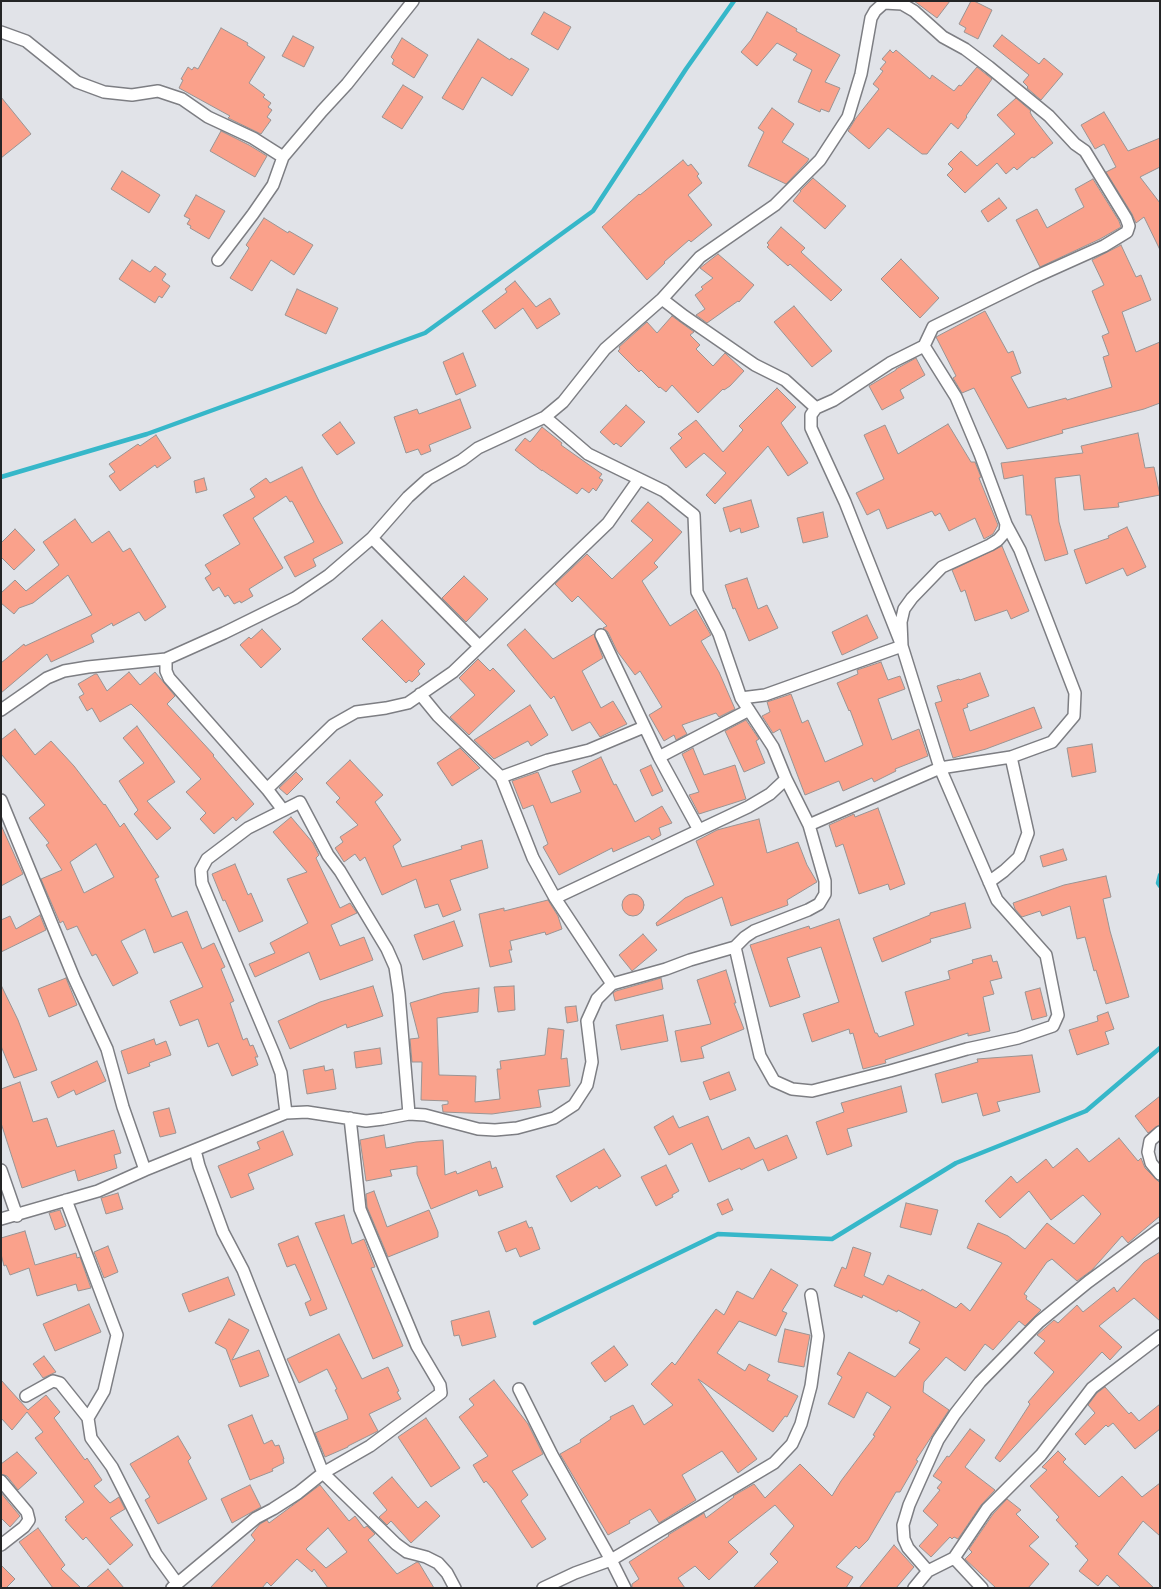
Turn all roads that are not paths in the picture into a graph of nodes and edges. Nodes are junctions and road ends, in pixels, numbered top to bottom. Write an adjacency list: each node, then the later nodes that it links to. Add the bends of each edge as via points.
1 (413, 1): 3 (street)
2 (1, 32): 3 (street, via 26,41 77,82 104,92 132,95 158,90 182,99 208,117)
3 (284, 157): 4 (street, via 273,185)
4 (218, 260)
5 (662, 298): 6 (street, via 700,257 775,205 820,160 848,117 861,74 871,18 884,3 902,4 943,37 989,67 1049,116 1085,151 1129,226 1128,232 1104,246 933,328); 7 (street, via 755,364 785,380); 8 (street, via 605,349 562,402)
6 (924, 346): 7 (street); 10 (street, via 956,397)
7 (816, 408): 14 (street, via 811,416 811,428 845,502)
8 (545, 417): 9 (street, via 588,454); 11 (street, via 478,448 428,479)
9 (639, 479): 13 (street, via 608,523); 17 (street, via 664,491 694,515 697,592 719,634)
10 (1006, 524): 14 (street, via 1005,532 998,540 942,567 912,598 904,609 901,622); 22 (street, via 1024,558 1075,693 1074,716 1052,742)
11 (372, 538): 13 (street); 15 (street, via 330,575 295,598)
12 (601, 635): 20 (street)
13 (479, 646): 16 (street, via 453,672)
14 (902, 646): 17 (street, via 764,695); 23 (street)
15 (166, 658): 18 (street, via 64,671 47,678); 26 (street, via 169,678)
16 (420, 694): 24 (street); 26 (street, via 408,703 356,712 333,725)
17 (741, 698): 19 (street)
18 (2, 709)
19 (749, 710): 21 (street); 25 (street, via 773,747)
20 (644, 728): 21 (street); 24 (street, via 589,750)
21 (659, 757): 30 (street)
22 (1011, 757): 23 (street); 31 (street, via 1028,833 1019,857)
23 (940, 768): 29 (street); 31 (street)
24 (501, 777): 32 (street, via 533,858)
25 (786, 779): 29 (street); 30 (street, via 770,794 748,807)
26 (267, 789): 28 (street)
27 (1, 800): 41 (street, via 74,978 107,1049)
28 (283, 810): 35 (street, via 248,828 207,859 201,870 202,883 281,1073); 36 (street, via 300,802 395,967)
29 (809, 825): 33 (street, via 825,881 825,894 819,904 754,930)
30 (699, 830): 32 (street)
31 (989, 882): 33 (street, via 997,900 1046,954 1058,1015 1052,1026 1018,1038 967,1048 812,1091 792,1090 774,1081 760,1056)
32 (555, 898): 34 (street)
33 (735, 947): 34 (street)
34 (612, 984): 36 (street, via 597,1000 587,1021 592,1062 587,1085 574,1105 554,1118 517,1128 478,1129)
35 (286, 1113): 37 (street, via 307,1112); 39 (street)
36 (409, 1114): 37 (street, via 383,1120)
37 (350, 1118): 52 (street, via 360,1210 417,1346 440,1385 441,1393 370,1446)
38 (1160, 1132): 42 (street, via 1150,1142 1148,1152 1151,1163)
39 (195, 1150): 41 (street); 52 (street, via 223,1232 243,1270)
40 (1, 1170): 44 (street)
41 (145, 1170): 43 (street, via 98,1191)
42 (1160, 1174)
43 (66, 1200): 44 (street); 51 (street, via 117,1335 104,1391)
44 (17, 1216): 45 (street)
45 (1, 1219)
46 (1160, 1229): 57 (street, via 1039,1322 980,1382 955,1414 938,1440 908,1505 903,1525 908,1548)
47 (811, 1295): 56 (street, via 818,1336 804,1415 792,1444 774,1463)
48 (1160, 1336): 55 (street, via 1092,1388 1046,1449 987,1509)
49 (519, 1389): 56 (street)
50 (26, 1396): 51 (street, via 53,1382 60,1383)
51 (88, 1418): 58 (street, via 91,1438 112,1467)
52 (323, 1473): 58 (street, via 256,1518); 59 (street, via 396,1544 438,1563)
53 (1, 1481): 54 (street, via 27,1512 29,1520)
54 (1, 1545)
55 (954, 1558): 57 (street); 63 (street)
56 (611, 1560): 60 (street); 61 (street)
57 (928, 1572): 62 (street)
58 (175, 1585)
59 (455, 1588)
60 (543, 1588)
61 (625, 1588)
62 (914, 1588)
63 (982, 1588)

